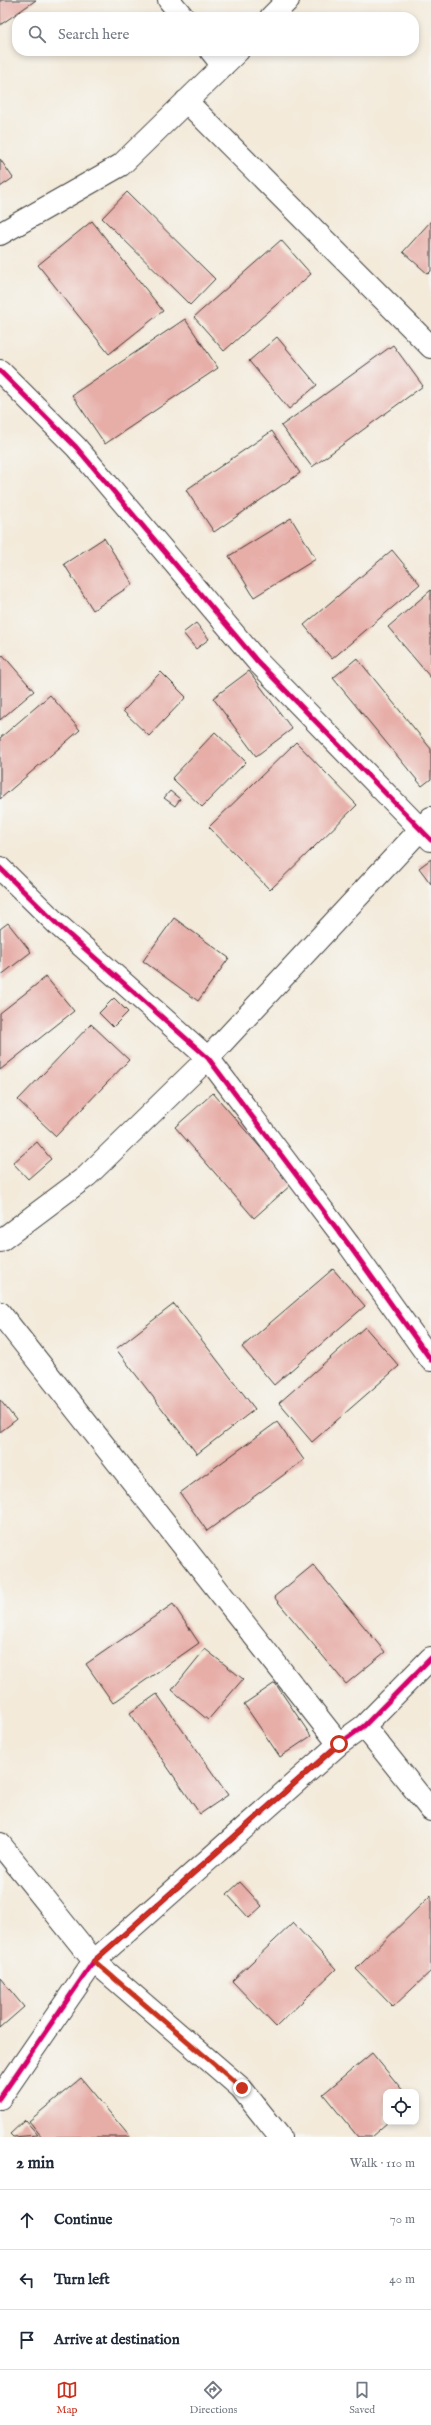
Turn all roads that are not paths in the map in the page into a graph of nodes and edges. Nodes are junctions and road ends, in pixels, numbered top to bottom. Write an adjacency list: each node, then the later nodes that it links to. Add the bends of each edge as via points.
1 (169, 0): 3 (street)
2 (288, 0): 4 (street)
3 (179, 12)
4 (276, 12)
5 (224, 56): 6 (street)
6 (186, 101): 7 (street, via 121,165); 8 (street)
7 (0, 234)
8 (431, 347)
9 (0, 371): 10 (street, via 76,447 257,661)
10 (428, 829): 12 (street)
11 (0, 868): 12 (street, via 57,924)
12 (208, 1058): 13 (street, via 87,1176); 15 (street, via 349,1245)
13 (0, 1241)
14 (0, 1313): 18 (street)
15 (431, 1360)
16 (431, 1658): 17 (street)
17 (364, 1726): 18 (street); 19 (street)
18 (339, 1744): 21 (street)
19 (431, 1810)
20 (0, 1844): 21 (street)
21 (94, 1961): 22 (street); 23 (street, via 242,2088)
22 (0, 2098)
23 (280, 2137)

